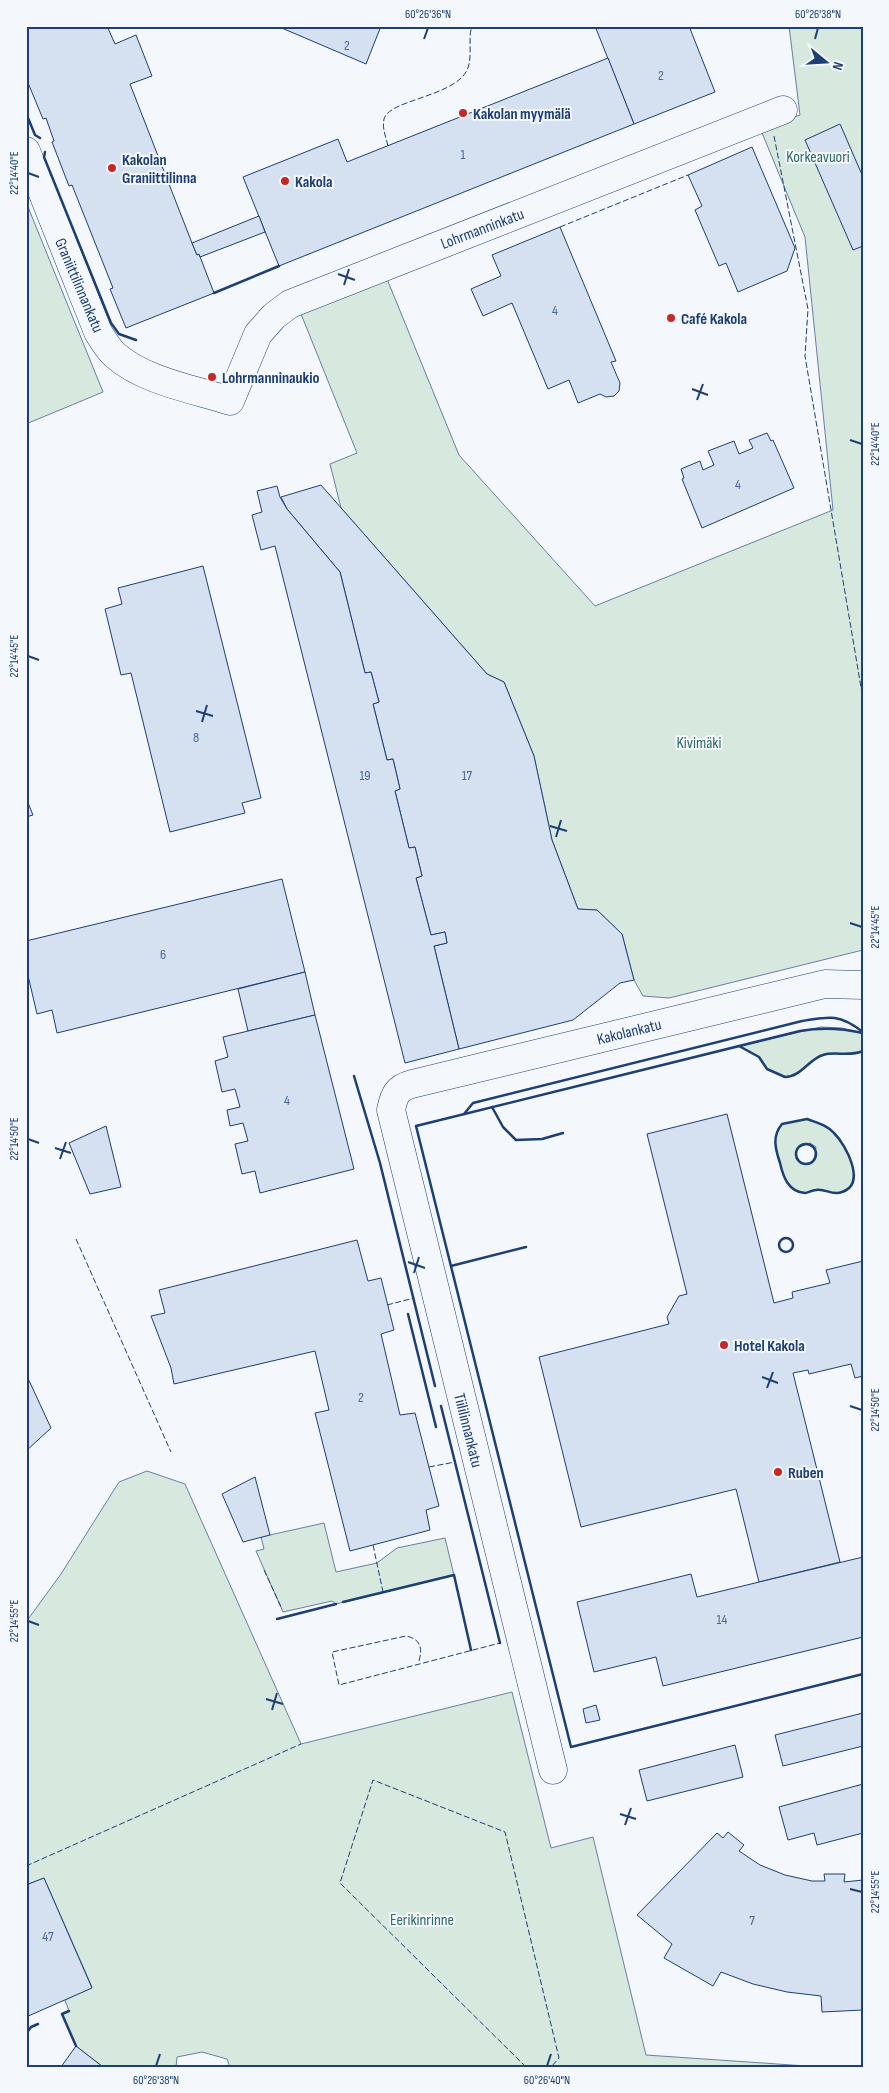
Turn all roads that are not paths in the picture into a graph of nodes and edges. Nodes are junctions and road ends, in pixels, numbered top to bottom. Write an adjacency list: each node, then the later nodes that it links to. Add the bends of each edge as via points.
1 (783, 110): 3 (street, Lohrmanninkatu, via 290,304 258,334)
2 (26, 152): 3 (street, Graniittilinnankatu, via 98,332 113,354 150,376)
3 (230, 401)
4 (863, 986): 5 (street, Kakolankatu, via 825,984 412,1084)
5 (397, 1091): 6 (street, Tiililinnankatu, via 391,1110)
6 (553, 1770)

